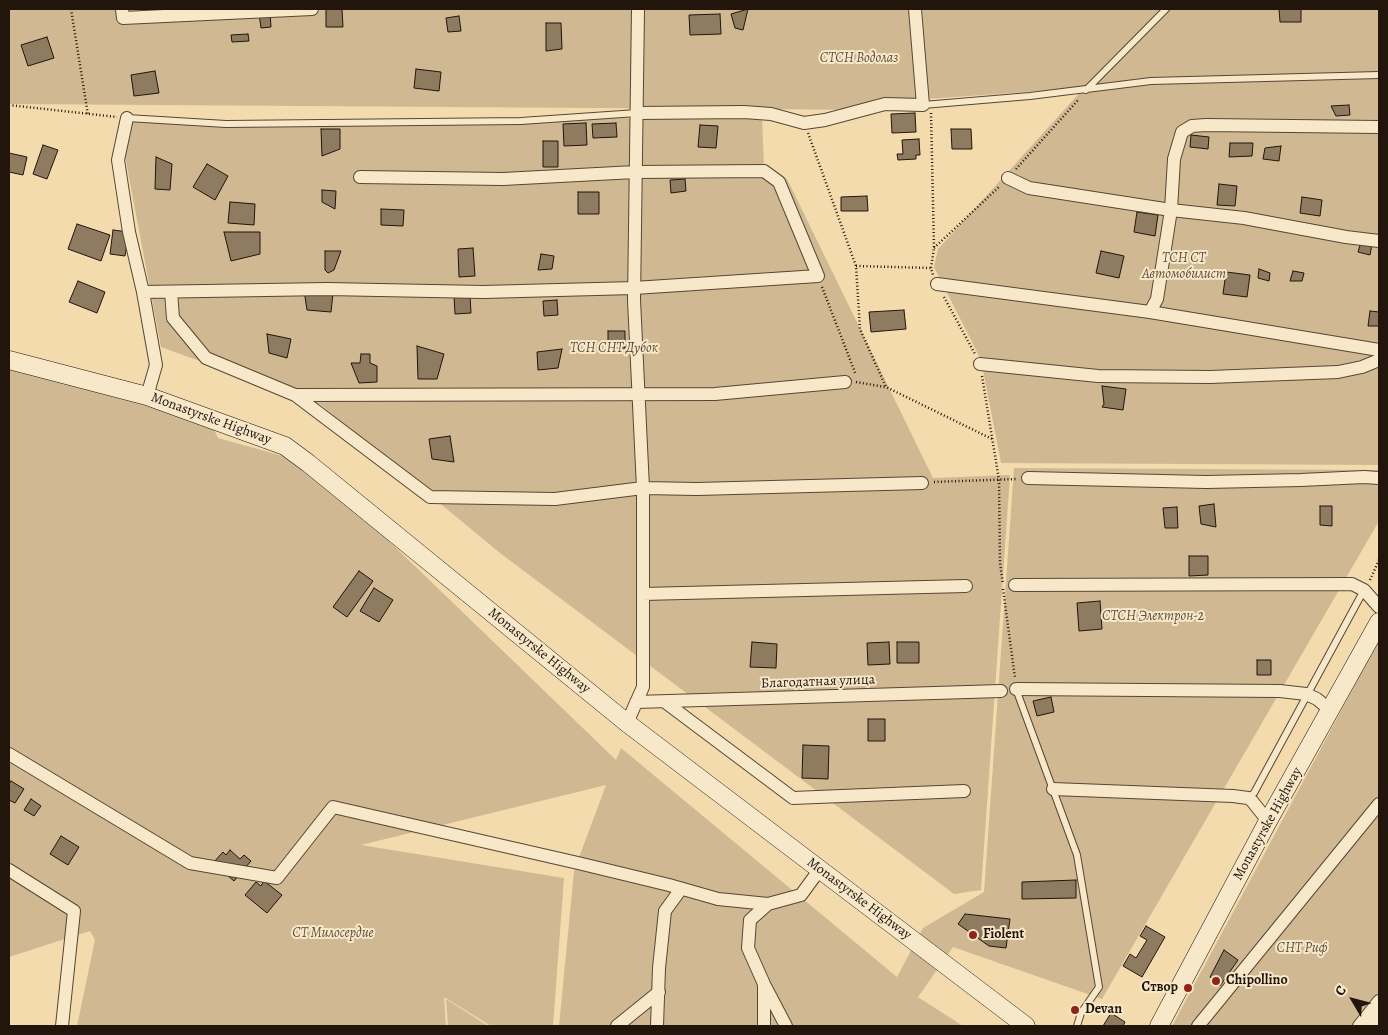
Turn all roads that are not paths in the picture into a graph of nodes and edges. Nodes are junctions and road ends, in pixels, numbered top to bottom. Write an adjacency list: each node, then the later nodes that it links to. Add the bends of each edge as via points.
1 (122, 9): 2 (street, via 123,18)
2 (312, 9)
3 (638, 9): 9 (street)
4 (915, 9): 8 (street)
5 (1166, 9): 7 (lane)
6 (1379, 75): 7 (lane, via 1151,81)
7 (1086, 90): 8 (lane)
8 (927, 105): 9 (street, via 885,104 804,123 772,114 744,112)
9 (637, 114): 10 (lane, via 521,120 226,124); 12 (street)
10 (127, 118): 19 (street, via 118,160 129,232)
11 (1379, 127): 15 (street, via 1192,126 1182,132 1174,160)
12 (635, 172): 13 (street, via 503,179); 18 (street); 18 (street, via 764,171 779,182 818,276)
13 (360, 177)
14 (1008, 178): 15 (street, via 1029,188)
15 (1171, 210): 16 (street, via 1244,218); 21 (street, via 1157,299)
16 (1379, 241)
17 (937, 284): 21 (street)
18 (634, 288): 20 (street, via 483,292); 27 (street)
19 (143, 292): 20 (street); 29 (street, via 156,364)
20 (171, 292): 28 (street, via 173,318 206,358)
21 (1150, 312): 22 (street)
22 (1379, 350)
23 (9, 360): 29 (main road, Monastyrske Highway)
24 (1379, 360): 25 (street, via 1338,372 1210,377 1098,376)
25 (980, 364)
26 (845, 382): 27 (street, via 716,394)
27 (638, 394): 28 (street); 33 (street)
28 (294, 395): 33 (street, via 430,497 555,499)
29 (147, 396): 46 (main road, Monastyrske Highway, via 285,446)
30 (1028, 478): 31 (street, via 1206,482)
31 (1379, 478)
32 (922, 482): 33 (street)
33 (643, 488): 37 (street)
34 (1015, 585): 36 (street, via 1352,584)
35 (966, 586): 37 (street)
36 (1364, 590): 38 (street); 42 (lane)
37 (643, 594): 43 (street, via 643,687)
38 (1379, 607)
39 (1379, 622): 45 (main road, Monastyrske Highway)
40 (1016, 690): 42 (street, via 1280,691); 48 (lane)
41 (1001, 691): 44 (street, Благодатная улица)
42 (1306, 694): 45 (street); 50 (lane, via 1254,793)
43 (636, 702): 44 (street, Благодатная улица); 46 (street)
44 (665, 702): 49 (street, via 793,798)
45 (1331, 711): 52 (main road, Monastyrske Highway)
46 (627, 723): 53 (main road, Monastyrske Highway)
47 (9, 754): 55 (street, via 190,862 277,878 333,807 578,862)
48 (1053, 789): 50 (street); 67 (lane, via 1077,855 1099,987 1081,1013)
49 (964, 791)
50 (1248, 798): 52 (street)
51 (1379, 804): 69 (street)
52 (1268, 821): 68 (main road, Monastyrske Highway)
53 (820, 869): 56 (street, via 801,895); 66 (main road, Monastyrske Highway)
54 (9, 870): 61 (street, via 74,911)
55 (681, 889): 56 (street, via 718,900); 58 (street, via 665,911)
56 (768, 904): 57 (street, via 750,920 748,948)
57 (764, 984): 64 (street); 65 (street)
58 (658, 992): 62 (street); 63 (street)
59 (1379, 1001): 70 (street)
60 (1379, 1017): 71 (street)
61 (62, 1026)
62 (617, 1026)
63 (657, 1026)
64 (764, 1026)
65 (786, 1026)
66 (1026, 1026)
67 (1077, 1026)
68 (1159, 1026)
69 (1198, 1026)
70 (1359, 1026)
71 (1372, 1026)

